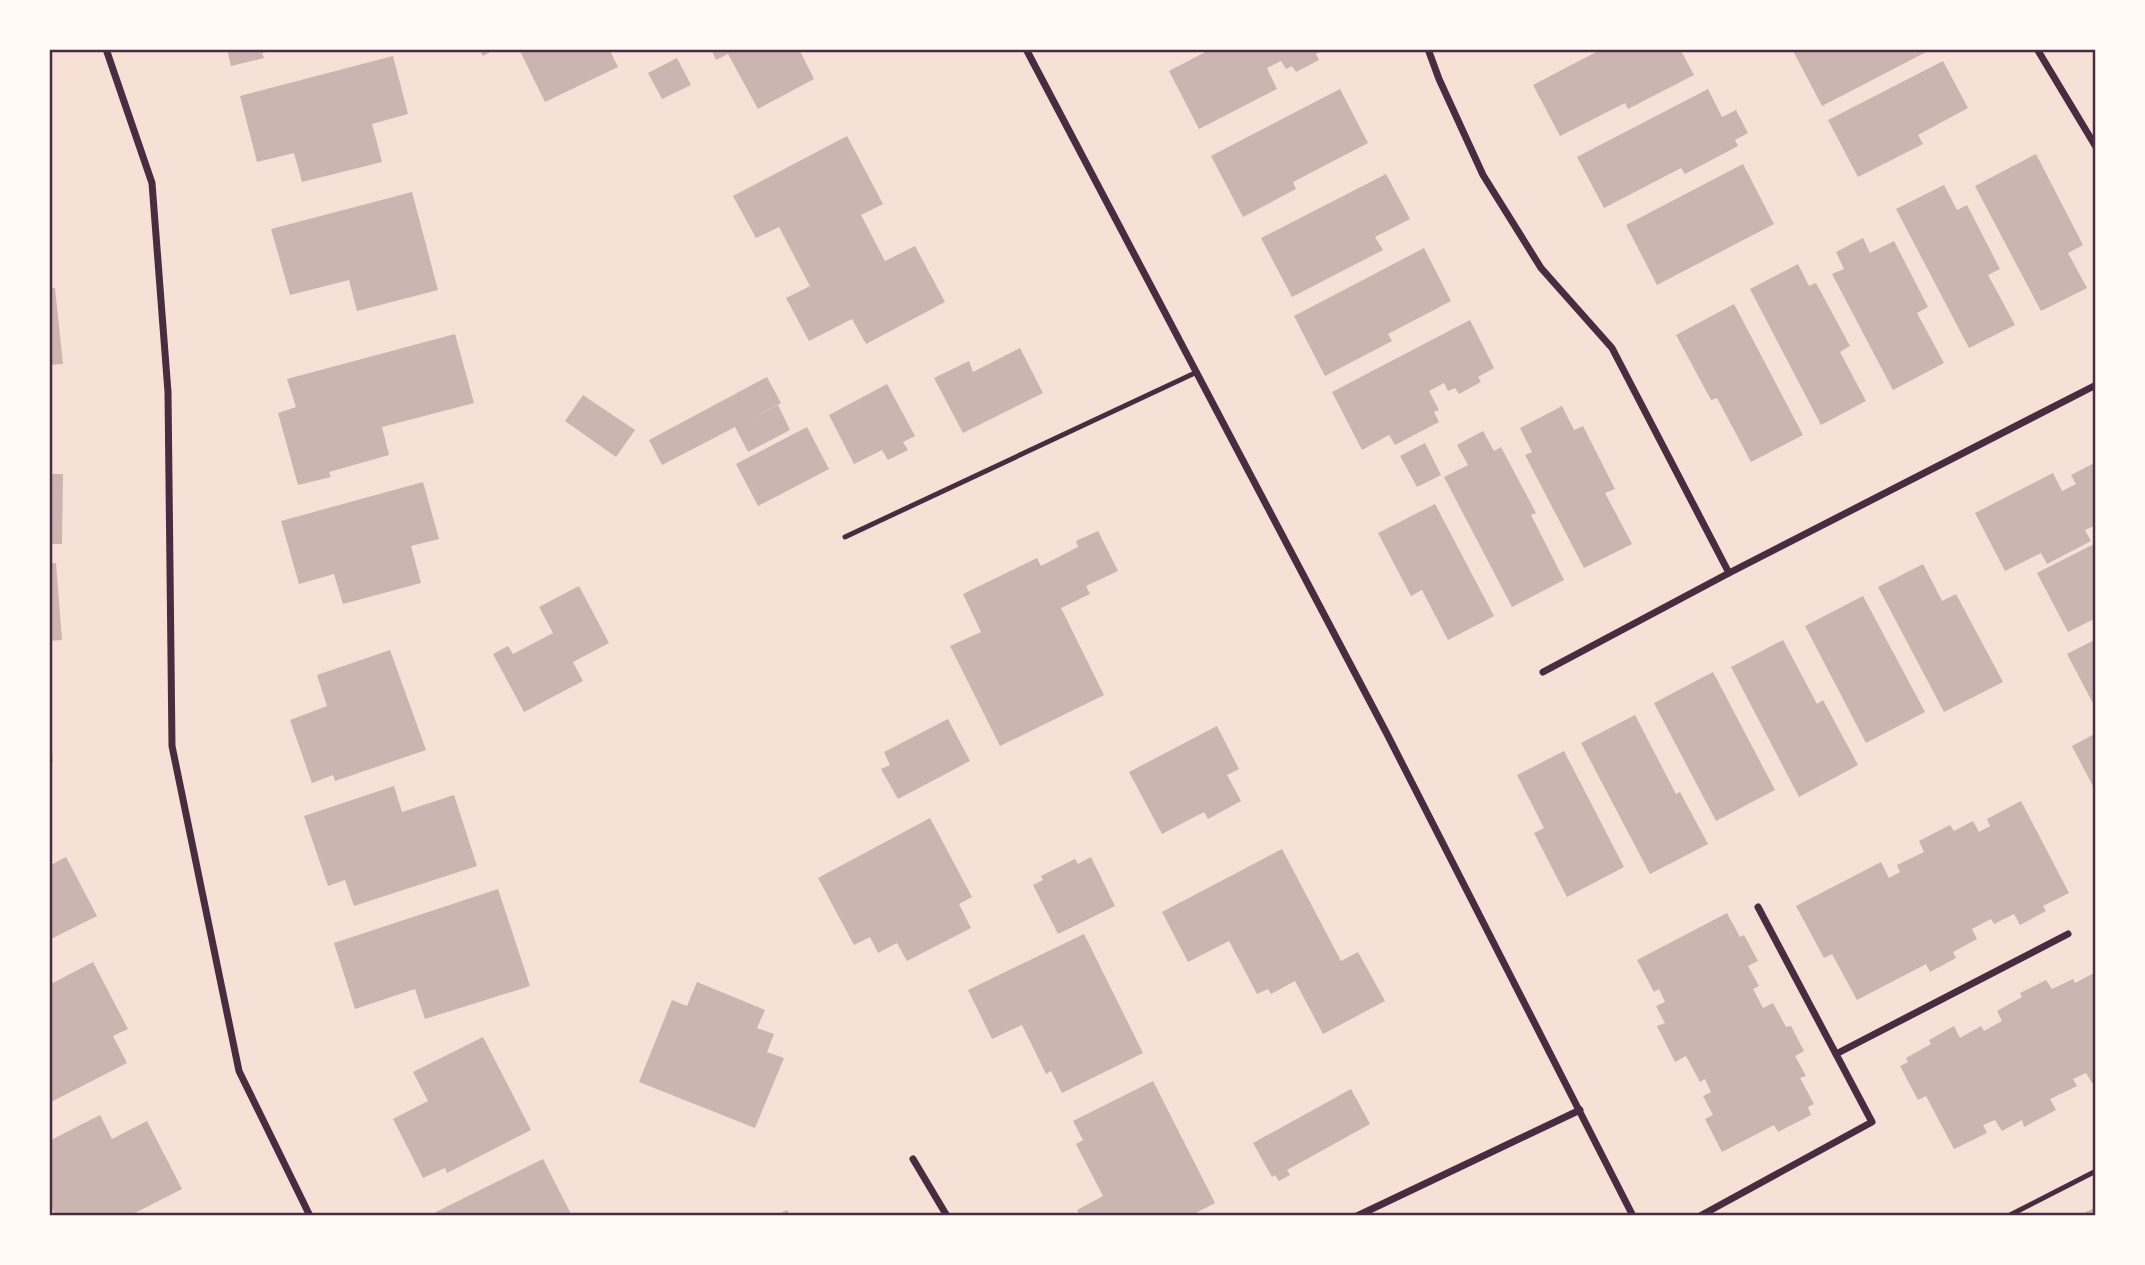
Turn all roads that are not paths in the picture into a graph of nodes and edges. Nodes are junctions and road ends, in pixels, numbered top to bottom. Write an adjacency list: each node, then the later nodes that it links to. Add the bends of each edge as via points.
1 (106, 49): 17 (street, via 152,183 168,392 172,746 239,1071)
2 (1026, 49): 6 (street)
3 (1428, 49): 9 (street, via 1483,174 1541,268 1612,348)
4 (2037, 49): 5 (street)
5 (2096, 147)
6 (1197, 372): 8 (lane); 14 (street)
7 (2096, 385): 9 (street)
8 (845, 537)
9 (1729, 573): 10 (street)
10 (1543, 672)
11 (1758, 907): 13 (street)
12 (2068, 934): 13 (street)
13 (1836, 1054): 21 (street, via 1872,1122)
14 (1580, 1110): 19 (street); 20 (street)
15 (913, 1159): 18 (street)
16 (2096, 1171): 22 (lane)
17 (310, 1216)
18 (947, 1216)
19 (1357, 1216)
20 (1633, 1216)
21 (1700, 1216)
22 (2008, 1216)

